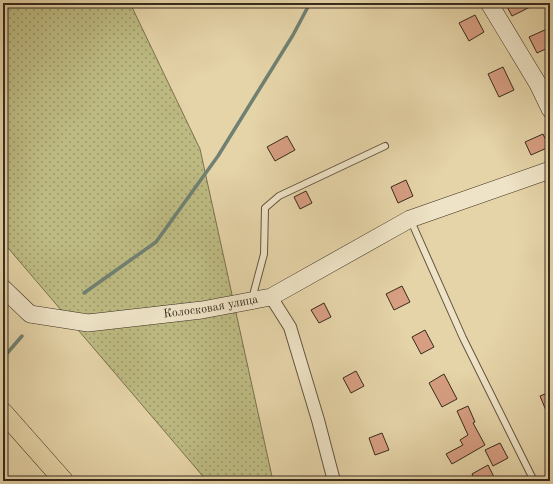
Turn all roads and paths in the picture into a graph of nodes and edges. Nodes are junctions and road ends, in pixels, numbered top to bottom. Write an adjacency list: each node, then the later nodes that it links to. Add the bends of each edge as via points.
1 (489, 3): 2 (street, via 538,84)
2 (550, 109)
3 (385, 146): 8 (lane, via 279,196 265,208 264,254)
4 (550, 170): 5 (street, Колосковая улица)
5 (410, 220): 7 (street, Колосковая улица); 12 (lane, via 463,338)
6 (3, 288): 8 (street, Колосковая улица, via 30,314 88,323 202,310)
7 (271, 297): 8 (street, Колосковая улица); 11 (street, via 290,327)
8 (252, 301)
9 (3, 412): 10 (main road)
10 (64, 481)
11 (334, 481)
12 (534, 481)

